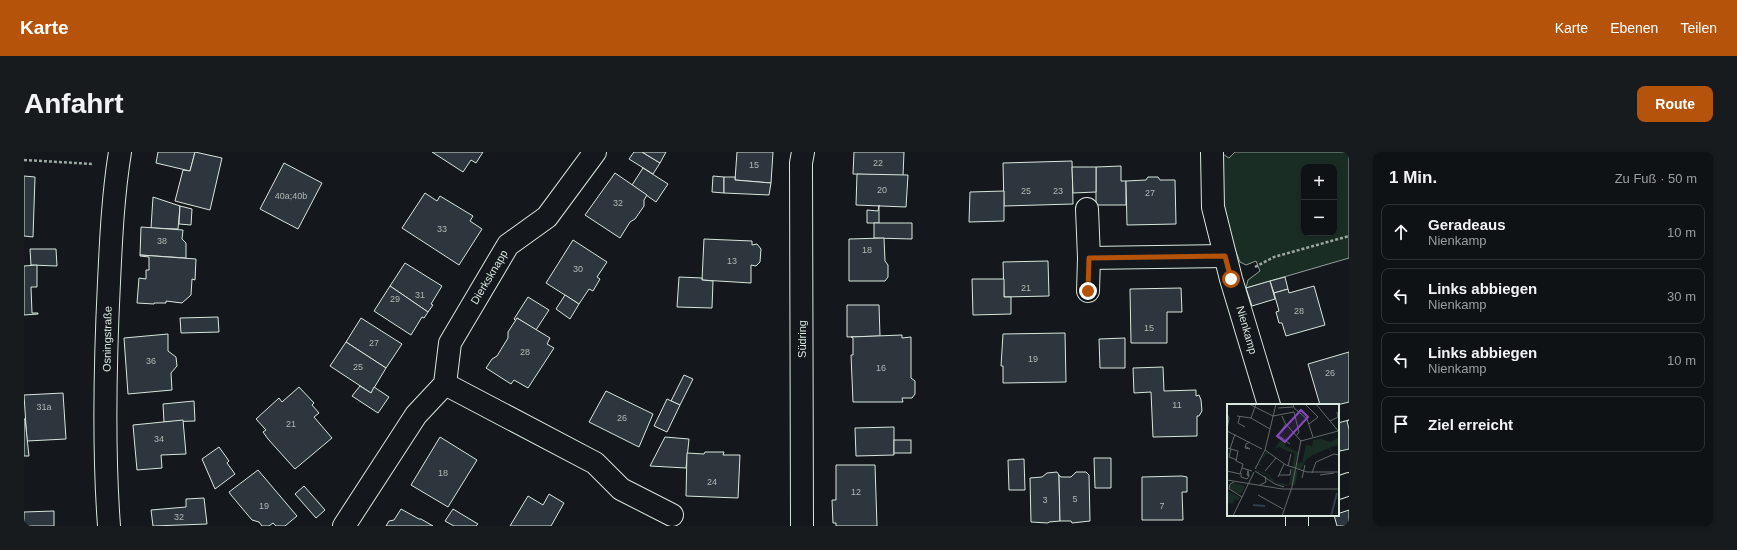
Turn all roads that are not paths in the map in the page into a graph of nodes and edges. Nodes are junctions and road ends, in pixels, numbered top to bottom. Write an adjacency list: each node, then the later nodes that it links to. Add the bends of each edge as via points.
1 (595, 152): 9 (street, Dierksknapp, via 547,217 508,245 450,342)
2 (803, 152): 16 (street, Südring)
3 (1212, 152): 6 (street, Nienkamp, via 1213,207)
4 (119, 158): 14 (street, Osningstraße, via 114,193 107,328 106,478)
5 (1087, 209): 7 (street)
6 (1225, 256): 7 (street); 10 (street, Nienkamp)
7 (1089, 258): 8 (street)
8 (1088, 291)
9 (445, 384): 13 (street, via 595,463 621,489); 15 (street, via 416,415)
10 (1269, 404)
11 (1349, 484): 12 (street)
12 (1339, 488)
13 (672, 515)
14 (109, 526)
15 (344, 526)
16 (802, 526)

